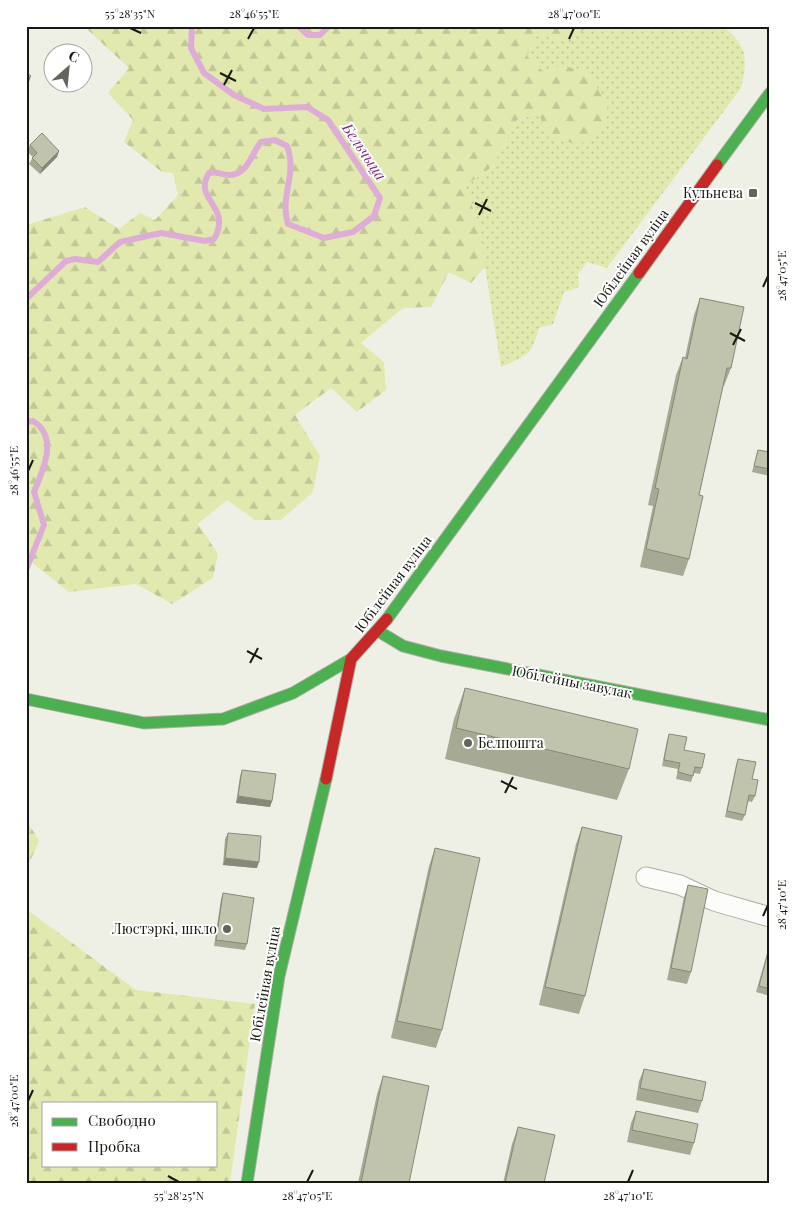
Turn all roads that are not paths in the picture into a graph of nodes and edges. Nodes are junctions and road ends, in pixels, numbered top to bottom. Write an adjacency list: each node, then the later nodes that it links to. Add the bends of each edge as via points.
1 (770, 93): 2 (main road, Юбілейная вуліца)
2 (378, 631): 3 (main road, Юбілейная вуліца); 5 (main road, Юбілейны завулак, via 402,646 441,656)
3 (351, 659): 4 (main road, via 293,693 223,720 144,723); 8 (main road, Юбілейная вуліца, via 330,763 279,976)
4 (26, 699)
5 (770, 720)
6 (646, 877): 7 (street, via 680,885 714,901)
7 (770, 917)
8 (248, 1183)

